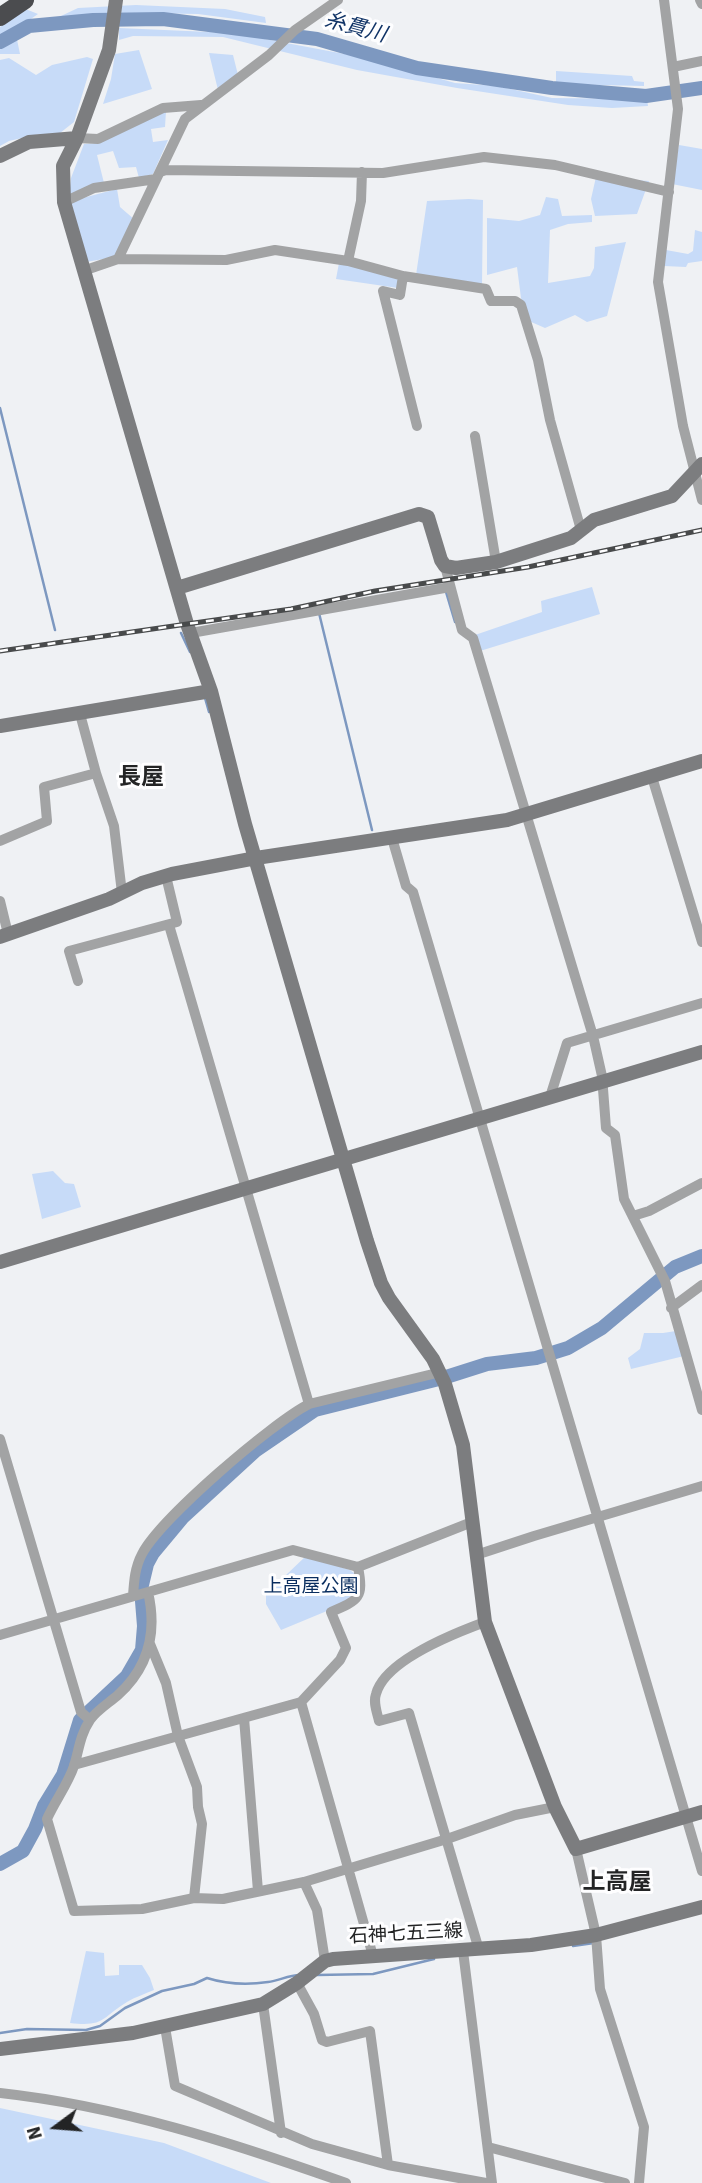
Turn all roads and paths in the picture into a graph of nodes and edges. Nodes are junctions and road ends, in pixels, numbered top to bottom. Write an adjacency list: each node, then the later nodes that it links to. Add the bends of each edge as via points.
1 (25, 0): 5 (highway)
2 (116, 0): 9 (street, via 109,50)
3 (338, 0): 8 (street)
4 (664, 0): 7 (street)
5 (0, 17)
6 (702, 61): 7 (street)
7 (673, 67): 13 (street, via 678,108)
8 (201, 105): 9 (street, via 163,108 98,139); 12 (street, via 185,120)
9 (77, 138): 10 (street, via 29,142); 14 (street, via 63,166)
10 (0, 156)
11 (362, 172): 12 (street, via 166,170); 13 (street, via 383,173 484,157 555,165); 16 (street, via 361,201)
12 (158, 176): 14 (street, via 94,188); 15 (street)
13 (669, 192): 21 (street, via 658,282)
14 (64, 202): 17 (street)
15 (118, 259): 16 (street, via 226,260 275,250); 17 (street)
16 (348, 261): 18 (street)
17 (83, 271): 27 (street)
18 (403, 276): 19 (street, via 400,295 383,291); 23 (street, via 486,289 491,301 520,304)
19 (417, 426)
20 (475, 436): 24 (street)
21 (698, 468): 22 (street); 23 (street, via 672,496 594,520)
22 (702, 500)
23 (581, 530): 24 (street, via 571,538)
24 (496, 562): 25 (street)
25 (445, 566): 26 (street); 27 (street, via 428,517 419,514)
26 (450, 587): 28 (street); 35 (street, via 462,631 473,638)
27 (177, 588): 28 (street)
28 (191, 633): 29 (street)
29 (211, 691): 30 (street); 38 (street)
30 (80, 714): 31 (street); 33 (street)
31 (0, 726)
32 (702, 761): 34 (street)
33 (96, 773): 37 (street, via 44,787 47,821); 40 (street, via 114,826)
34 (652, 776): 35 (street); 44 (street)
35 (526, 815): 36 (street); 47 (street)
36 (392, 838): 38 (street); 51 (street, via 413,892)
37 (0, 841)
38 (257, 858): 39 (street); 52 (street)
39 (166, 876): 40 (street); 42 (street, via 177,922)
40 (121, 893): 43 (street)
41 (0, 901): 43 (street)
42 (169, 925): 45 (street, via 69,951); 54 (street)
43 (4, 936)
44 (702, 942)
45 (78, 981)
46 (702, 1003): 47 (street)
47 (593, 1036): 49 (street); 50 (street, via 567,1043)
48 (702, 1052): 49 (street)
49 (602, 1082): 50 (street); 55 (street, via 606,1128 615,1135 625,1199)
50 (550, 1097): 51 (street)
51 (480, 1118): 52 (street); 64 (street)
52 (344, 1160): 54 (street); 59 (street, via 381,1283)
53 (702, 1183): 55 (street)
54 (246, 1188): 56 (street); 60 (street)
55 (633, 1216): 58 (street, via 662,1277)
56 (0, 1262)
57 (702, 1285): 58 (street)
58 (671, 1308): 61 (street)
59 (443, 1378): 60 (street); 65 (street, via 463,1445)
60 (309, 1404): 69 (street, via 223,1470 154,1536 134,1575)
61 (702, 1410)
62 (0, 1439): 70 (street)
63 (702, 1486): 64 (street)
64 (598, 1518): 66 (street); 81 (street)
65 (472, 1522): 66 (street); 67 (street)
66 (476, 1555): 71 (street)
67 (358, 1567): 68 (street, via 293,1550); 74 (street, via 361,1584 356,1601 331,1612 346,1647 340,1660)
68 (148, 1592): 69 (street); 73 (street, via 153,1625)
69 (133, 1596): 70 (street)
70 (54, 1620): 72 (street); 75 (street)
71 (485, 1622): 79 (street); 82 (street, via 430,1643 376,1690 379,1721 409,1713)
72 (0, 1635)
73 (150, 1644): 75 (street, via 135,1678); 77 (street, via 166,1684)
74 (301, 1702): 76 (street); 84 (street)
75 (87, 1717): 78 (street)
76 (244, 1717): 77 (street); 87 (street)
77 (178, 1736): 78 (street); 88 (street, via 197,1787 202,1824)
78 (74, 1765): 88 (street, via 47,1819 74,1911 142,1909)
79 (555, 1807): 82 (street, via 515,1815); 83 (street)
80 (702, 1812): 81 (street)
81 (686, 1817): 83 (street); 85 (street)
82 (447, 1839): 84 (street); 91 (street)
83 (576, 1849): 90 (street)
84 (349, 1869): 86 (street); 93 (street)
85 (702, 1871)
86 (304, 1882): 87 (street); 94 (street, via 317,1910)
87 (258, 1891): 88 (street, via 223,1899)
88 (194, 1898)
89 (702, 1907): 90 (street, 石神七五三線)
90 (596, 1935): 91 (street, 石神七五三線); 107 (street, via 600,1989 644,2127)
91 (479, 1950): 92 (street, 石神七五三線)
92 (463, 1951): 93 (street, 石神七五三線); 101 (street)
93 (373, 1956): 94 (street, 石神七五三線)
94 (325, 1961): 95 (street, 石神七五三線)
95 (297, 1983): 96 (street, 石神七五三線); 102 (street, via 322,2039 327,2042 370,2031)
96 (263, 2004): 97 (street, 石神七五三線); 100 (street)
97 (165, 2027): 98 (street, 石神七五三線); 100 (street, via 175,2086)
98 (0, 2049)
99 (0, 2093): 103 (street, via 72,2102 172,2127)
100 (281, 2133): 102 (street)
101 (488, 2147): 105 (street); 106 (street)
102 (388, 2165): 104 (street)
103 (345, 2183)
104 (486, 2183)
105 (492, 2183)
106 (625, 2183)
107 (639, 2183)

